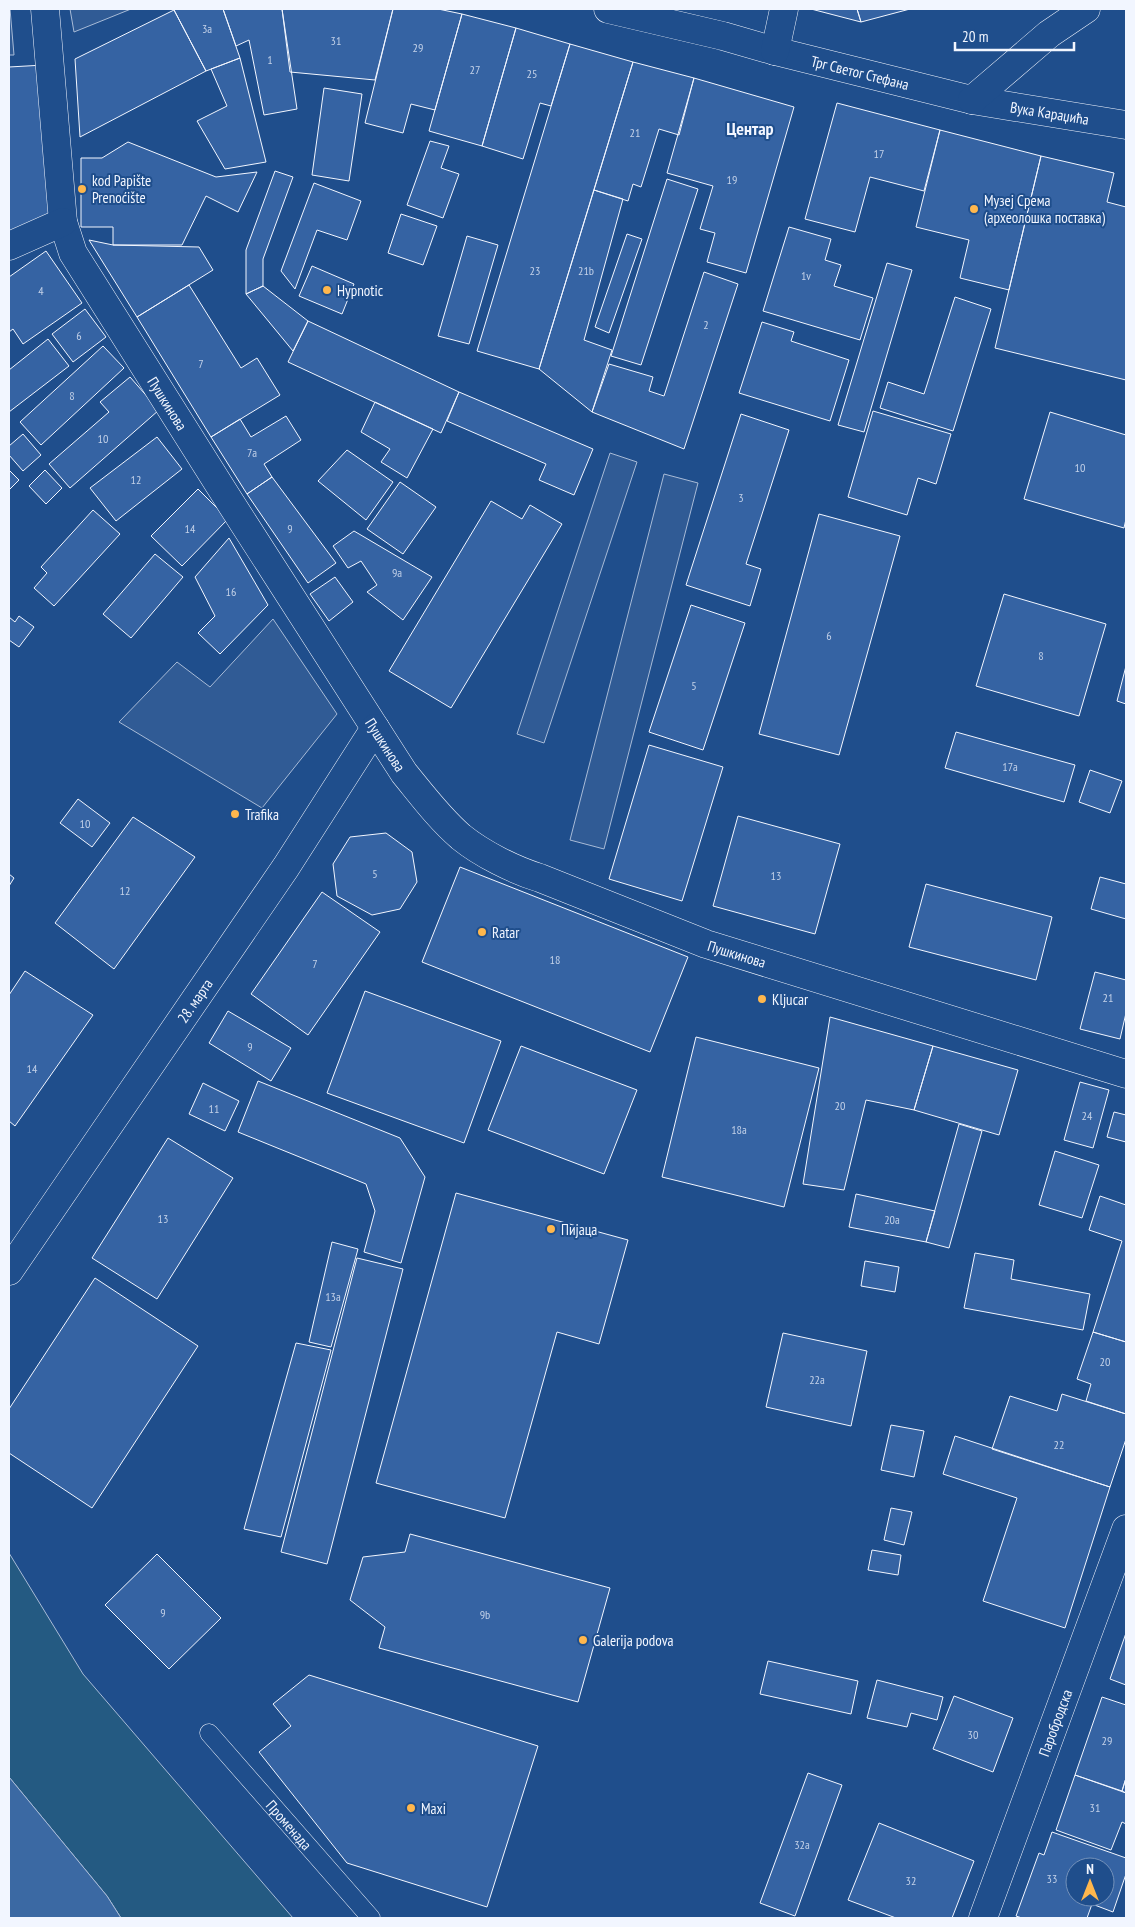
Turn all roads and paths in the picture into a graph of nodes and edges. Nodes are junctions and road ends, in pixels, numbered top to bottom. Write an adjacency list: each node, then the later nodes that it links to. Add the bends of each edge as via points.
1 (45, 9): 8 (street, Пушкинова)
2 (608, 9): 5 (street, Трг Светог Стефана)
3 (784, 9): 5 (street)
4 (1086, 9): 6 (street, via 1049,34)
5 (775, 51): 6 (street, Трг Светог Стефана)
6 (972, 100): 7 (street, Вука Караџића)
7 (1126, 125)
8 (63, 222): 9 (street); 10 (street, Пушкинова, via 73,253)
9 (9, 246)
10 (375, 728): 11 (street, Пушкинова, via 404,773 462,837 520,872 706,944); 12 (street, 28. марта, via 286,867)
11 (1126, 1074)
12 (9, 1271)
13 (1126, 1529): 16 (street, Паробродска)
14 (209, 1733): 15 (lane, Променада)
15 (371, 1918)
16 (983, 1918)

